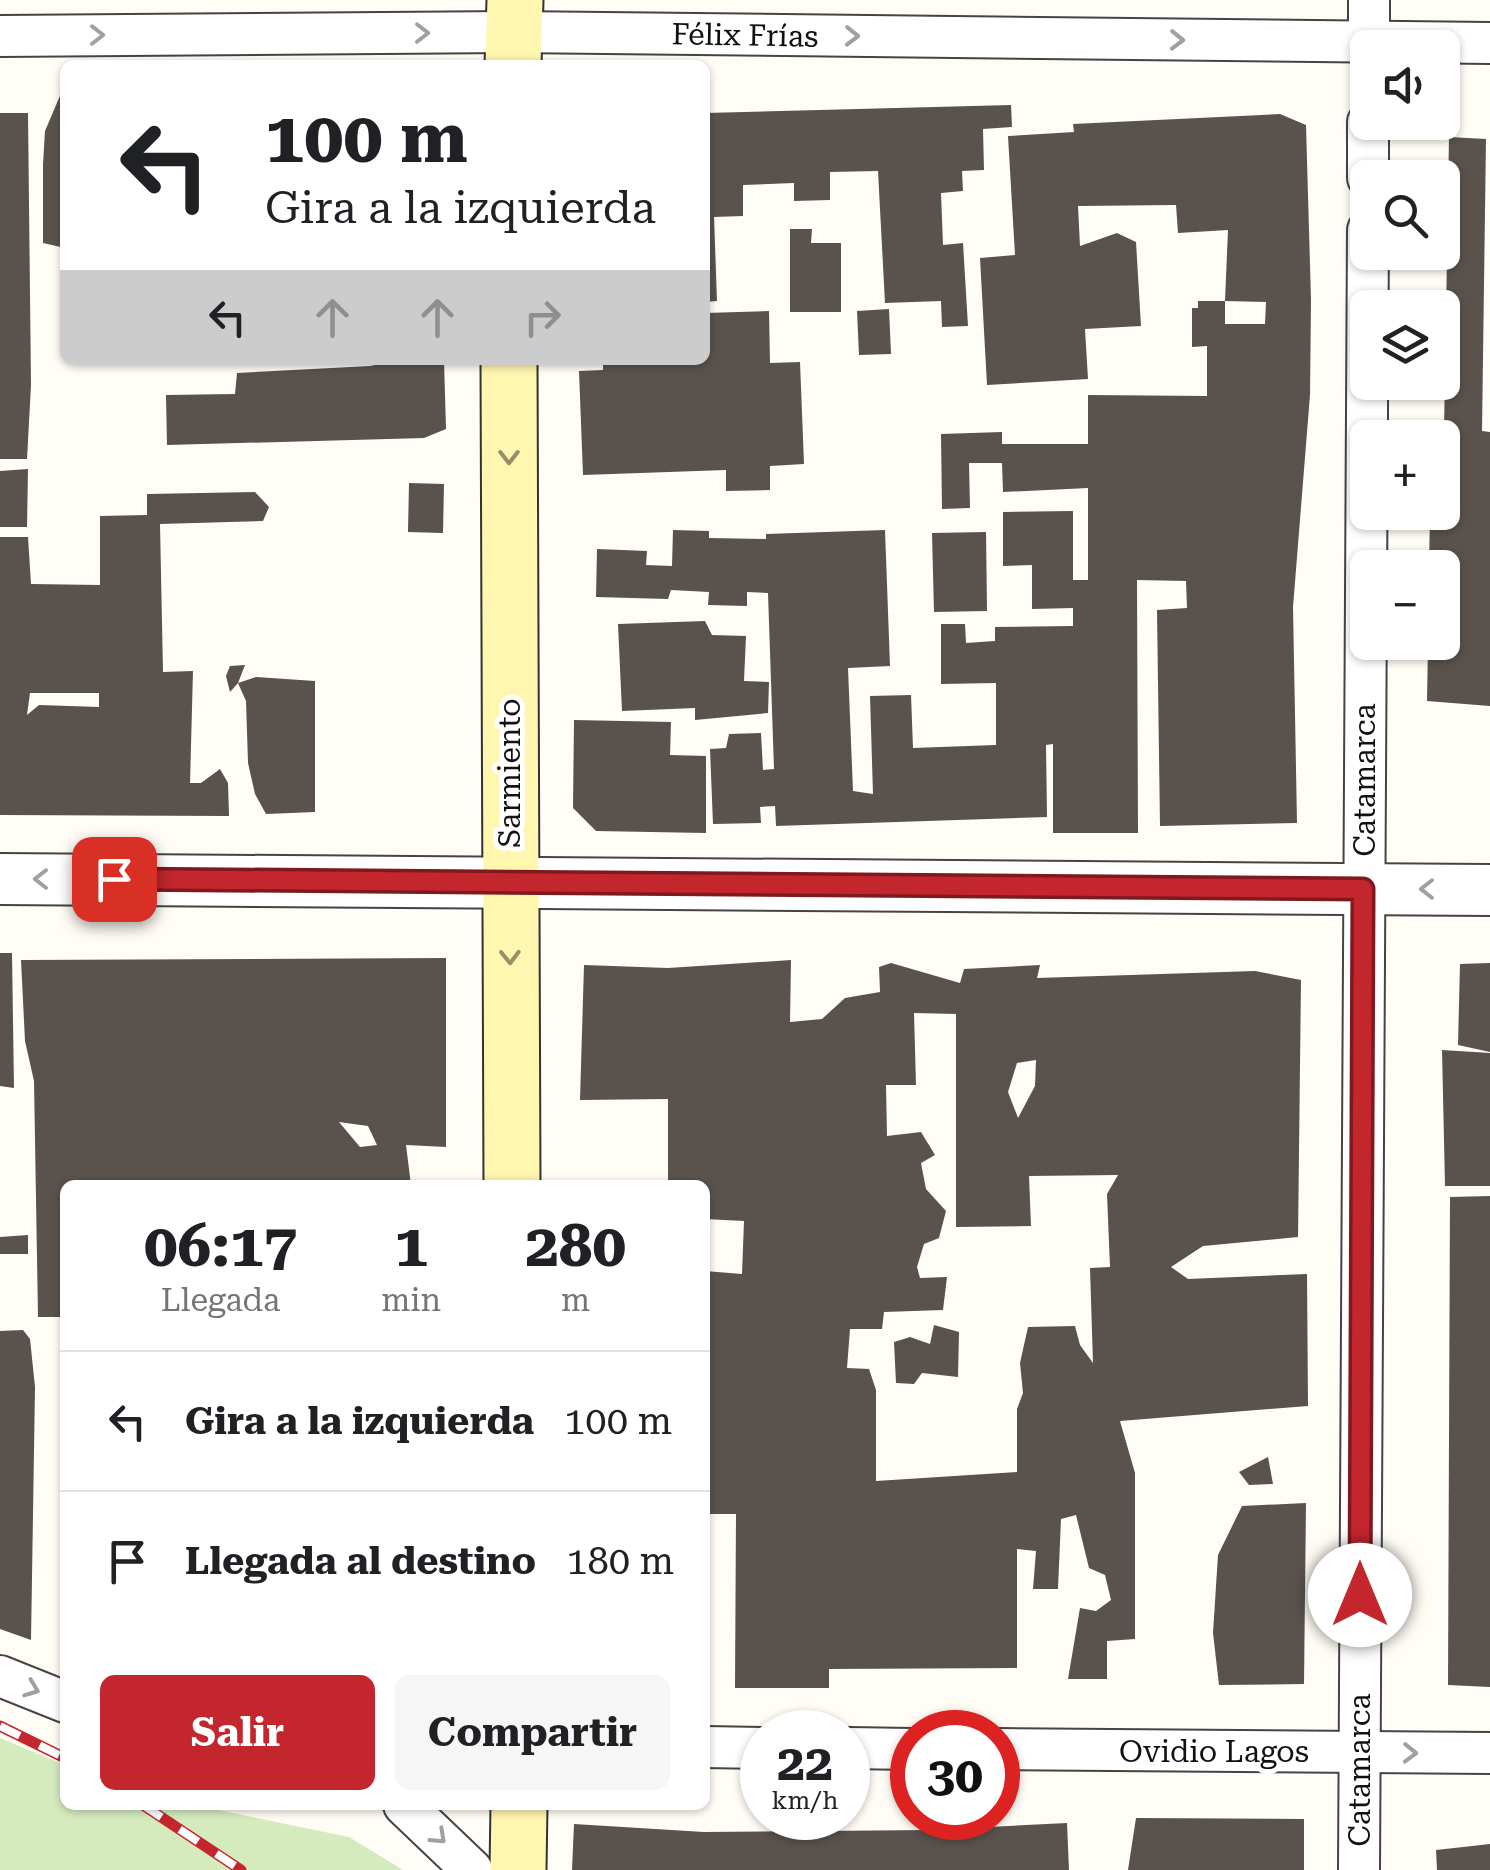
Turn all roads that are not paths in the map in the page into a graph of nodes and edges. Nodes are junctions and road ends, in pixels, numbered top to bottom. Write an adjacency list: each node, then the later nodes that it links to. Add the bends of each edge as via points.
1 (1369, 0): 2 (street)
2 (1369, 30)
3 (514, 32): 4 (street, Félix Frías, one-way to 3); 7 (street, Félix Frías, one-way to 7)
4 (0, 36)
5 (1460, 43): 6 (street, Félix Frías)
6 (1490, 43)
7 (1350, 45)
8 (1368, 270): 12 (street, Catamarca)
9 (509, 365): 11 (main road, Sarmiento, one-way to 11)
10 (0, 879): 11 (street, one-way to 10)
11 (509, 880): 12 (street); 14 (main road, Sarmiento, one-way to 14)
12 (1363, 889): 13 (street, one-way to 12); 20 (street, Catamarca)
13 (1490, 890)
14 (512, 1180)
15 (0, 1676): 16 (street, one-way to 16)
16 (60, 1700)
17 (710, 1747): 18 (street)
18 (740, 1748)
19 (1020, 1749): 20 (street, Ovidio Lagos)
20 (1360, 1752): 21 (street, Ovidio Lagos, one-way to 21); 26 (street, Catamarca)
21 (1490, 1754)
22 (409, 1810): 24 (street, one-way to 24)
23 (518, 1810): 25 (main road)
24 (472, 1870)
25 (518, 1870)
26 (1359, 1870)

